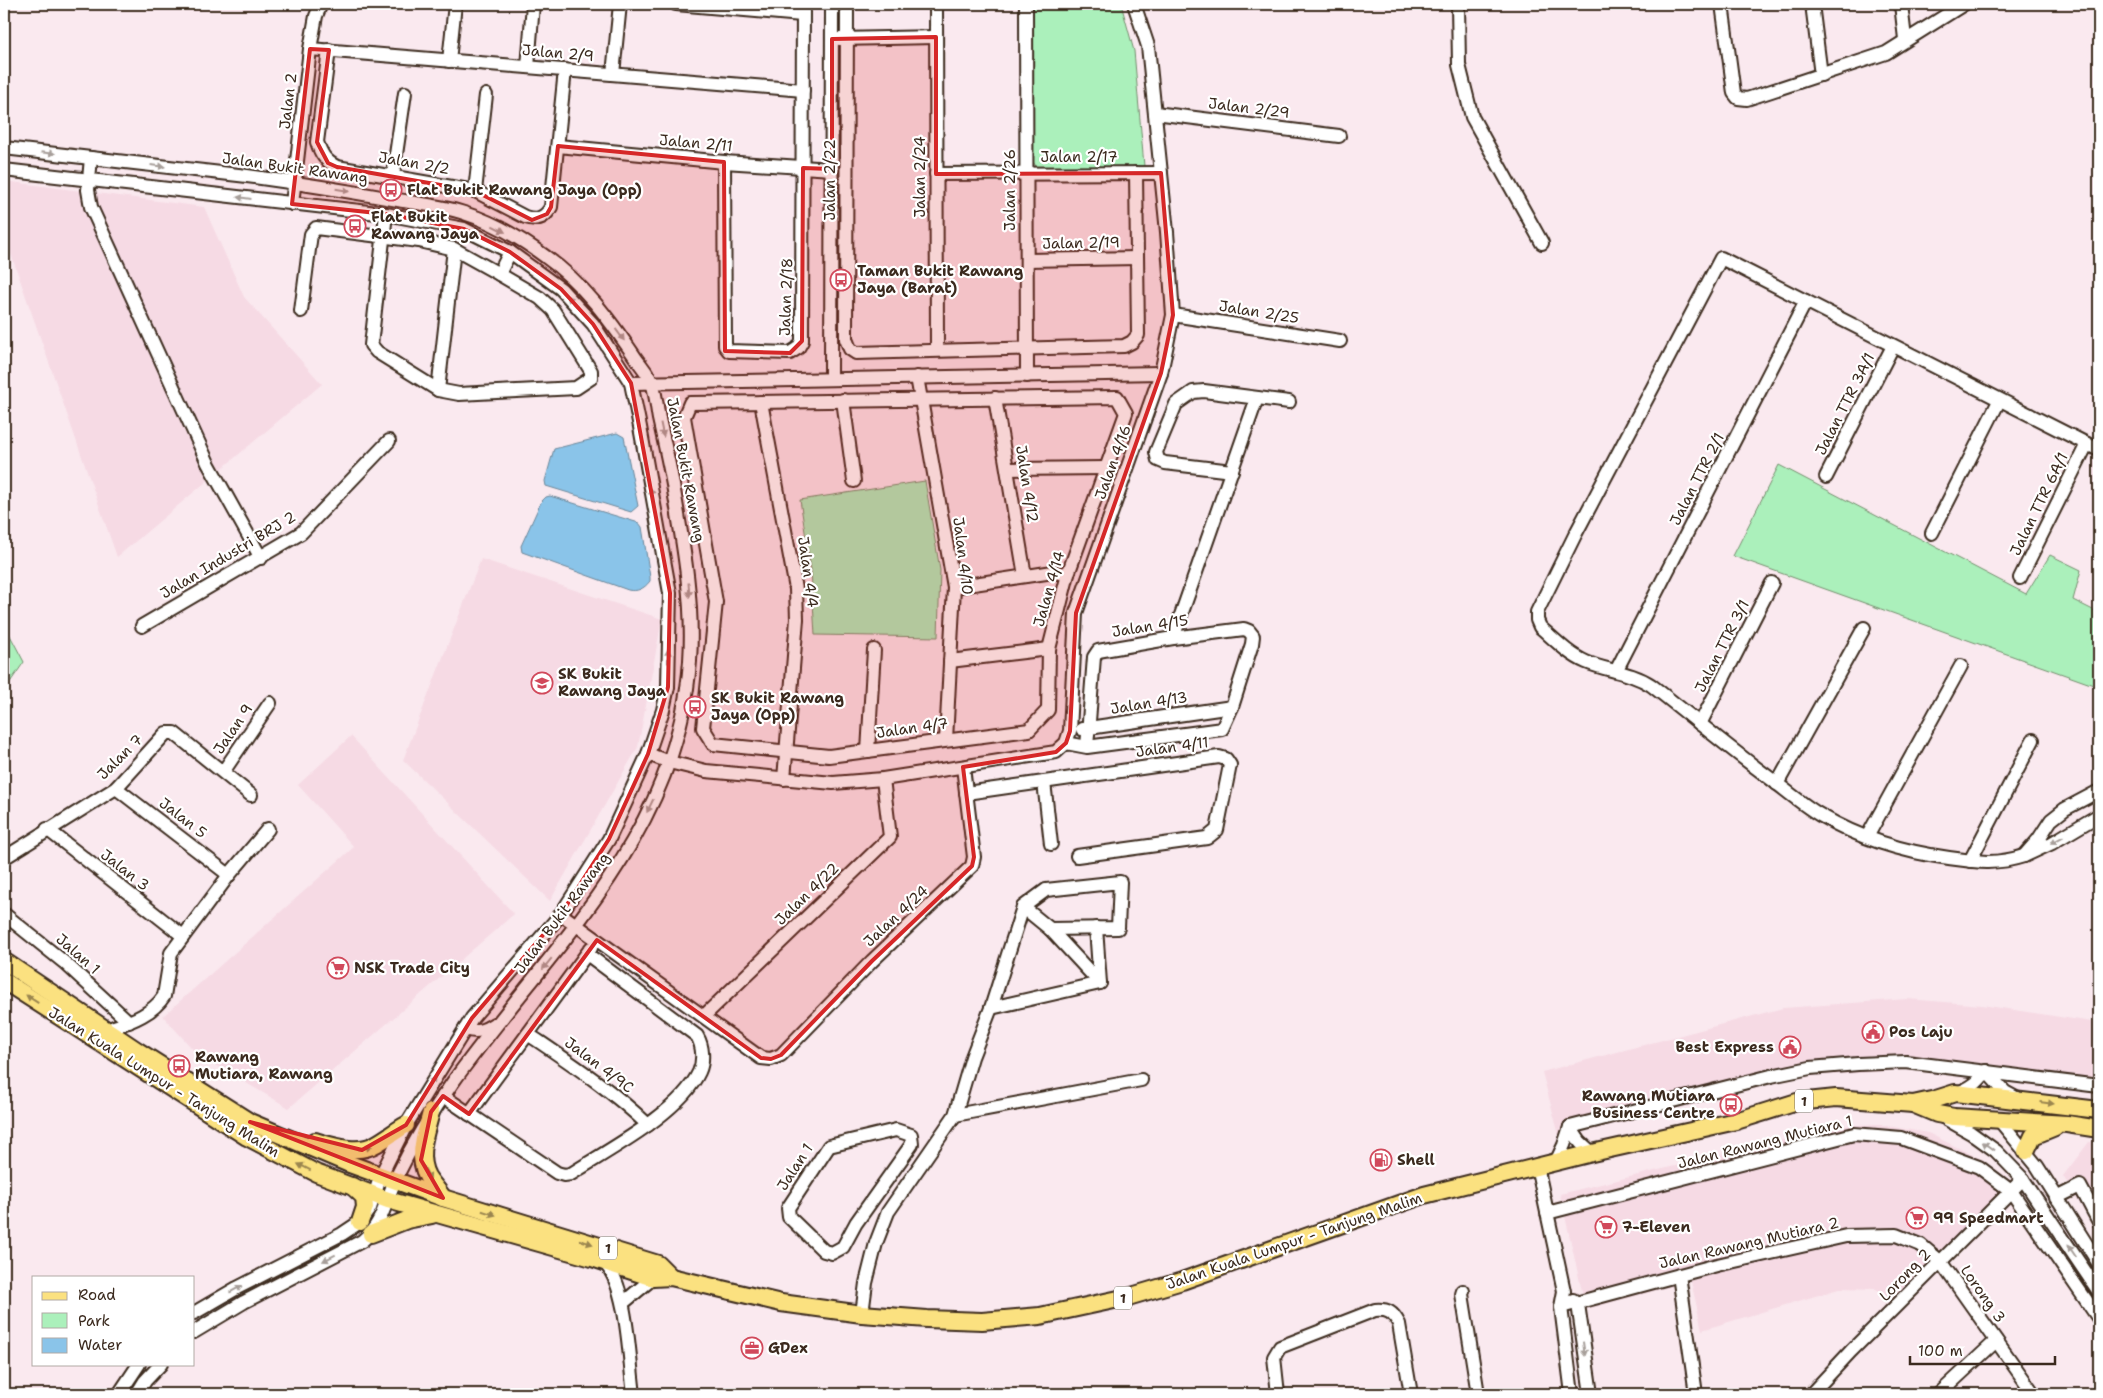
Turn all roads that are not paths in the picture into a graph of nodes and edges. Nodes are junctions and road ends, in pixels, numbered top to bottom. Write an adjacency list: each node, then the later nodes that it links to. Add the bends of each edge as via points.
1 (321, 4): 21 (street, Jalan 2)
2 (455, 4): 23 (street)
3 (533, 4): 24 (street)
4 (620, 4): 26 (street)
5 (676, 4): 16 (street)
6 (832, 4): 18 (street)
7 (847, 4): 19 (street, Jalan 2/22)
8 (936, 4): 17 (street, Jalan 2/24)
9 (1026, 4): 40 (street, Jalan 2/26)
10 (1134, 4): 31 (street, Jalan 4/16, via 1148,46)
11 (1458, 4): 51 (street, via 1459,65 1472,117)
12 (1722, 4): 27 (street, via 1734,93 1738,98 1747,99)
13 (1812, 4): 27 (street)
14 (1901, 4): 20 (street)
15 (1964, 4): 20 (street)
16 (803, 9): 28 (street)
17 (936, 37): 19 (street); 43 (street, Jalan 2/24)
18 (832, 39): 19 (street); 38 (street)
19 (847, 39): 63 (street, Jalan 2/22, via 846,339 850,349 856,353)
20 (1905, 39): 27 (street, via 1886,53)
21 (310, 49): 22 (street, Jalan 2/9); 46 (street, Jalan 2)
22 (328, 50): 23 (street, Jalan 2/9); 44 (street, Jalan 2/2, via 317,142 320,152 328,163 337,167)
23 (449, 61): 24 (street, Jalan 2/9)
24 (528, 67): 25 (street, Jalan 2/9)
25 (565, 70): 26 (street, Jalan 2/9); 33 (street, Jalan 2/2)
26 (613, 74): 28 (street, Jalan 2/9)
27 (1821, 75)
28 (803, 90): 37 (street)
29 (405, 93): 44 (street)
30 (486, 95): 47 (street)
31 (1155, 113): 32 (street, Jalan 2/29); 42 (street, Jalan 4/16)
32 (1338, 136)
33 (558, 146): 36 (street, Jalan 2/11); 47 (street, Jalan 2/2, via 551,207 541,218 525,218)
34 (4, 148): 35 (street, Jalan Bukit Rawang, one-way to 35)
35 (91, 158): 45 (street); 46 (street, Jalan Bukit Rawang, one-way to 46)
36 (724, 162): 37 (street, Jalan 2/11); 37 (street, Jalan 2/18, via 725,346 729,352 790,353 802,341)
37 (803, 168): 38 (street, Jalan 2/11)
38 (832, 169): 67 (street)
39 (4, 170): 45 (street, Jalan Bukit Rawang)
40 (1026, 173): 41 (street, Jalan 2/17); 43 (street, Jalan 2/17); 55 (street, Jalan 2/26)
41 (1136, 173): 42 (street, Jalan 2/17); 54 (street)
42 (1161, 173): 59 (street, Jalan 4/16)
43 (936, 174): 63 (street, Jalan 2/24)
44 (393, 175): 47 (street, Jalan 2/2)
45 (89, 180): 48 (street, Jalan Bukit Rawang, one-way to 45); 87 (street, via 91,207 208,464)
46 (294, 182): 48 (street, Jalan 2); 68 (street, Jalan Bukit Rawang, one-way to 68, via 445,208 484,221 522,241 578,283 618,332)
47 (475, 191)
48 (292, 204): 49 (street, Jalan Bukit Rawang)
49 (386, 214): 50 (street); 53 (street, Jalan Bukit Rawang, via 464,229)
50 (382, 236): 52 (street); 58 (street, via 313,229); 70 (street, via 371,345)
51 (1542, 243)
52 (454, 249): 56 (street); 70 (street)
53 (510, 252): 56 (street); 69 (street, Jalan Bukit Rawang, one-way to 53, via 593,324 562,289)
54 (1137, 258): 55 (street, Jalan 2/19); 62 (street, via 1138,335 1132,342 1124,346)
55 (1026, 260): 62 (street, Jalan 2/26)
56 (500, 274): 70 (street, via 540,298 553,310 590,371 590,378 576,388 459,394)
57 (1806, 301): 61 (street); 101 (street, Jalan TTR 2/1); 101 (street, via 1721,258 1551,582 1537,612 1540,627 1575,656)
58 (301, 311)
59 (1173, 316): 60 (street, Jalan 2/25); 64 (street, Jalan 4/16)
60 (1340, 341)
61 (1893, 346): 75 (street); 84 (street, Jalan TTR 3A/1)
62 (1027, 348): 63 (street); 65 (street, Jalan 2/26)
63 (937, 350)
64 (1161, 373): 65 (street); 89 (street, Jalan 4/16)
65 (1027, 376): 66 (street)
66 (917, 378): 67 (street); 73 (street, Jalan 4/10)
67 (831, 379): 68 (street)
68 (652, 382): 69 (street); 114 (street, Jalan Bukit Rawang, one-way to 114, via 687,566 690,600 690,662 682,716)
69 (630, 383): 113 (street, Jalan Bukit Rawang, one-way to 69, via 668,687 670,593)
70 (438, 390)
71 (995, 398): 73 (street); 81 (street, Jalan 4/14, via 1117,397 1126,413); 82 (street, Jalan 4/12)
72 (1257, 398): 77 (street); 83 (street); 83 (street, via 1193,392 1176,404 1156,452 1158,460 1165,463)
73 (921, 399): 74 (street); 93 (street, Jalan 4/10)
74 (842, 400): 76 (street); 85 (street)
75 (2000, 401): 79 (street); 86 (street)
76 (761, 402): 112 (street, Jalan 4/4, via 796,589 797,620); 112 (street, Jalan 4/7, via 690,403 684,418 716,602 703,728 713,744)
77 (1289, 402)
78 (390, 441): 87 (street, Jalan Industri BRJ 2, via 301,533)
79 (2087, 444): 80 (street); 91 (street, Jalan TTR 6A/1)
80 (2099, 450)
81 (1106, 468): 82 (street); 88 (street, Jalan 4/14)
82 (1008, 469): 90 (street, Jalan 4/12)
83 (1232, 471): 96 (street)
84 (1826, 477)
85 (854, 481)
86 (1932, 533)
87 (261, 558): 94 (street, Jalan Industri BRJ 2)
88 (1069, 569): 89 (street); 90 (street); 97 (street, Jalan 4/14)
89 (1091, 570): 107 (street, Jalan 4/16, via 1076,613)
90 (1025, 576): 93 (street)
91 (2020, 578)
92 (1772, 583): 105 (street, Jalan TTR 3/1)
93 (954, 587): 99 (street, Jalan 4/10)
94 (142, 626)
95 (1864, 628): 120 (street)
96 (1174, 638): 103 (street, Jalan 4/15, via 1244,629 1253,636); 106 (street, Jalan 4/15, via 1096,652)
97 (1049, 649): 99 (street); 104 (street, Jalan 4/14, via 1048,710)
98 (874, 650): 111 (street)
99 (950, 661): 108 (street, Jalan 4/10)
100 (1961, 666): 128 (street)
101 (1616, 671): 105 (street, via 1647,682)
102 (270, 703): 116 (street, Jalan 9)
103 (1232, 707): 106 (street, Jalan 4/13); 110 (street, via 1222,729)
104 (1038, 720): 108 (street, Jalan 4/7, via 1029,730)
105 (1700, 724): 120 (street)
106 (1088, 729): 107 (street, Jalan 4/13); 110 (street, Jalan 4/15)
107 (1068, 737): 110 (street); 115 (street, via 1056,752)
108 (946, 740): 111 (street, Jalan 4/7)
109 (2033, 740): 133 (street)
110 (1087, 748)
111 (868, 751): 112 (street, Jalan 4/7, via 829,756)
112 (786, 752): 117 (street, Jalan 4/4)
113 (648, 754): 114 (street); 137 (street, Jalan Bukit Rawang, via 609,839)
114 (669, 762): 117 (street, via 706,771); 138 (street, Jalan Bukit Rawang, one-way to 138, via 625,855)
115 (963, 767): 118 (street); 122 (street, Jalan 4/24)
116 (223, 772): 121 (street, Jalan 7, via 174,733 166,733); 124 (street, Jalan 7)
117 (784, 779): 118 (street, via 833,783)
118 (883, 779): 148 (street, Jalan 4/22, via 890,837)
119 (1044, 782): 122 (street, Jalan 4/11); 129 (street); 130 (street, Jalan 4/11, via 1219,757 1230,765 1217,830 1207,838)
120 (1777, 784): 128 (street, via 1818,814)
121 (116, 788): 126 (street, Jalan 7); 134 (street, Jalan 5)
122 (966, 793): 148 (street, Jalan 4/24, via 974,857 972,866 872,961 781,1055 762,1058)
123 (2099, 793): 131 (street, via 2065,809 2051,820)
124 (251, 795)
125 (2099, 815): 131 (street, one-way to 131)
126 (47, 829): 132 (street, Jalan 7); 141 (street, Jalan 3)
127 (268, 829): 134 (street)
128 (1867, 837): 133 (street, via 1932,856)
129 (1051, 844)
130 (1077, 856)
131 (2024, 856): 133 (street, via 2001,862)
132 (4, 858)
133 (1970, 861)
134 (229, 875): 141 (street)
135 (1023, 907): 139 (street, via 1046,890 1120,882 1118,928); 140 (street); 147 (street)
136 (4, 914): 150 (street, Jalan 1, via 65,963)
137 (561, 914): 138 (street); 152 (street, Jalan Bukit Rawang)
138 (577, 926): 142 (street); 149 (street, Jalan Bukit Rawang, one-way to 149)
139 (1096, 928): 140 (street); 146 (street)
140 (1050, 929): 146 (street)
141 (183, 936): 150 (street, via 171,953 164,996 138,1019)
142 (597, 940): 143 (street); 148 (street)
143 (586, 954): 153 (street); 169 (street, via 697,1036 702,1044 699,1072 681,1098)
144 (4, 961): 166 (main road, Jalan Kuala Lumpur - Tanjung Malim / 1)
145 (4, 981): 179 (main road, Jalan Kuala Lumpur - Tanjung Malim / 1, one-way to 145, via 316,1173 247,1137)
146 (1100, 982): 147 (street)
147 (991, 1008): 164 (street, via 972,1056)
148 (704, 1016)
149 (500, 1020): 152 (street, via 485,1030); 158 (street, Jalan Bukit Rawang)
150 (129, 1022): 151 (street)
151 (114, 1028)
152 (465, 1029): 168 (street, Jalan Bukit Rawang, one-way to 152)
153 (528, 1034): 163 (street); 169 (street, Jalan 4/9C, via 635,1112)
154 (1986, 1071): 156 (street); 157 (street, via 1969,1089); 159 (street, via 2005,1092); 170 (street, via 1906,1062 1810,1068)
155 (1141, 1080): 164 (street)
156 (2099, 1086)
157 (1955, 1093): 159 (main road, 1); 160 (main road, 1)
158 (443, 1096): 162 (street, Jalan Bukit Rawang); 163 (street)
159 (2020, 1100): 161 (main road, 1, one-way to 161)
160 (1936, 1107): 165 (main road, via 1983,1112); 173 (main road, Jalan Kuala Lumpur - Tanjung Malim / 1, via 1836,1098 1797,1102 1717,1126); 177 (street, one-way to 160, via 1996,1151)
161 (2099, 1110)
162 (431, 1112): 176 (street, Jalan Bukit Rawang); 182 (main road, one-way to 182, via 421,1160 426,1174)
163 (469, 1114): 169 (street, via 564,1175 571,1174)
164 (955, 1115): 185 (street)
165 (2000, 1121): 167 (main road); 172 (street)
166 (250, 1122): 168 (main road, one-way to 168, via 318,1142 362,1150); 176 (main road, Jalan Kuala Lumpur - Tanjung Malim / 1)
167 (2067, 1124): 171 (main road); 172 (main road, via 2037,1133)
168 (406, 1125): 176 (street, Jalan Bukit Rawang)
169 (648, 1125)
170 (1570, 1127): 173 (street); 174 (street)
171 (2099, 1129)
172 (2026, 1151): 177 (street); 178 (street)
173 (1592, 1153): 174 (main road, Jalan Kuala Lumpur - Tanjung Malim / 1)
174 (1556, 1162): 175 (main road, Jalan Kuala Lumpur - Tanjung Malim / 1)
175 (1537, 1166): 186 (street); 206 (main road, Jalan Kuala Lumpur - Tanjung Malim / 1, via 1424,1195 1182,1281 1105,1302 1040,1316 982,1321)
176 (388, 1178): 181 (street, Jalan Bukit Rawang); 182 (main road, Jalan Kuala Lumpur - Tanjung Malim / 1)
177 (2023, 1180): 178 (street); 180 (street, Lorong 2); 199 (street, one-way to 177)
178 (2047, 1183): 183 (street)
179 (350, 1185): 181 (main road, Jalan Kuala Lumpur - Tanjung Malim / 1); 188 (main road, via 364,1196 365,1207)
180 (2011, 1191): 186 (street, Jalan Rawang Mutiara 1, via 1979,1167 1901,1138 1854,1134); 191 (street, Lorong 2); 207 (street, Jalan Rawang Mutiara 1)
181 (381, 1197): 187 (main road, Jalan Kuala Lumpur - Tanjung Malim / 1); 188 (street); 190 (street)
182 (443, 1198): 196 (main road, Jalan Kuala Lumpur - Tanjung Malim / 1, one-way to 196, via 658,1264)
183 (2056, 1198): 189 (street, via 2080,1186); 193 (street)
184 (871, 1202): 184 (street, Jalan 1, via 842,1248 832,1253 824,1251 788,1214 788,1208 829,1146 898,1130 908,1133 912,1144); 185 (street)
185 (888, 1212): 206 (street, via 876,1243)
186 (1547, 1213): 198 (street)
187 (442, 1215): 190 (main road, via 416,1217); 192 (main road, Jalan Kuala Lumpur - Tanjung Malim / 1)
188 (360, 1222): 200 (street, one-way to 188)
189 (2099, 1222)
190 (371, 1234): 205 (street, one-way to 205)
191 (1940, 1261): 194 (street, Jalan Rawang Mutiara 2, via 1921,1245 1896,1235 1862,1235 1833,1238); 209 (street, Lorong 3); 221 (street, Lorong 2)
192 (605, 1263): 195 (main road, Jalan Kuala Lumpur - Tanjung Malim / 1); 201 (street, via 611,1269)
193 (2099, 1264)
194 (1679, 1275): 202 (street, Jalan Rawang Mutiara 2); 220 (street)
195 (653, 1278): 196 (main road, Jalan Kuala Lumpur - Tanjung Malim / 1); 201 (street)
196 (671, 1278): 206 (main road, Jalan Kuala Lumpur - Tanjung Malim / 1, via 781,1303)
197 (1463, 1291): 217 (street)
198 (1564, 1291): 202 (street); 203 (street)
199 (2099, 1292)
200 (218, 1299): 204 (street); 205 (street)
201 (623, 1303): 214 (street)
202 (1578, 1304): 203 (street, Jalan Rawang Mutiara 2); 219 (street, one-way to 219)
203 (1561, 1307): 218 (street)
204 (195, 1312)
205 (226, 1313): 208 (street)
206 (862, 1314)
207 (2099, 1319)
208 (195, 1331)
209 (1996, 1341): 222 (street); 223 (street, Lorong 3)
210 (137, 1366): 212 (street)
211 (159, 1366): 213 (street, via 144,1381)
212 (119, 1394)
213 (137, 1394)
214 (634, 1394)
215 (1278, 1394): 216 (street, via 1274,1357 1280,1347 1375,1310 1386,1309 1399,1324)
216 (1411, 1394)
217 (1478, 1394)
218 (1572, 1394)
219 (1590, 1394)
220 (1696, 1394)
221 (1811, 1394)
222 (1939, 1394)
223 (2034, 1394)

